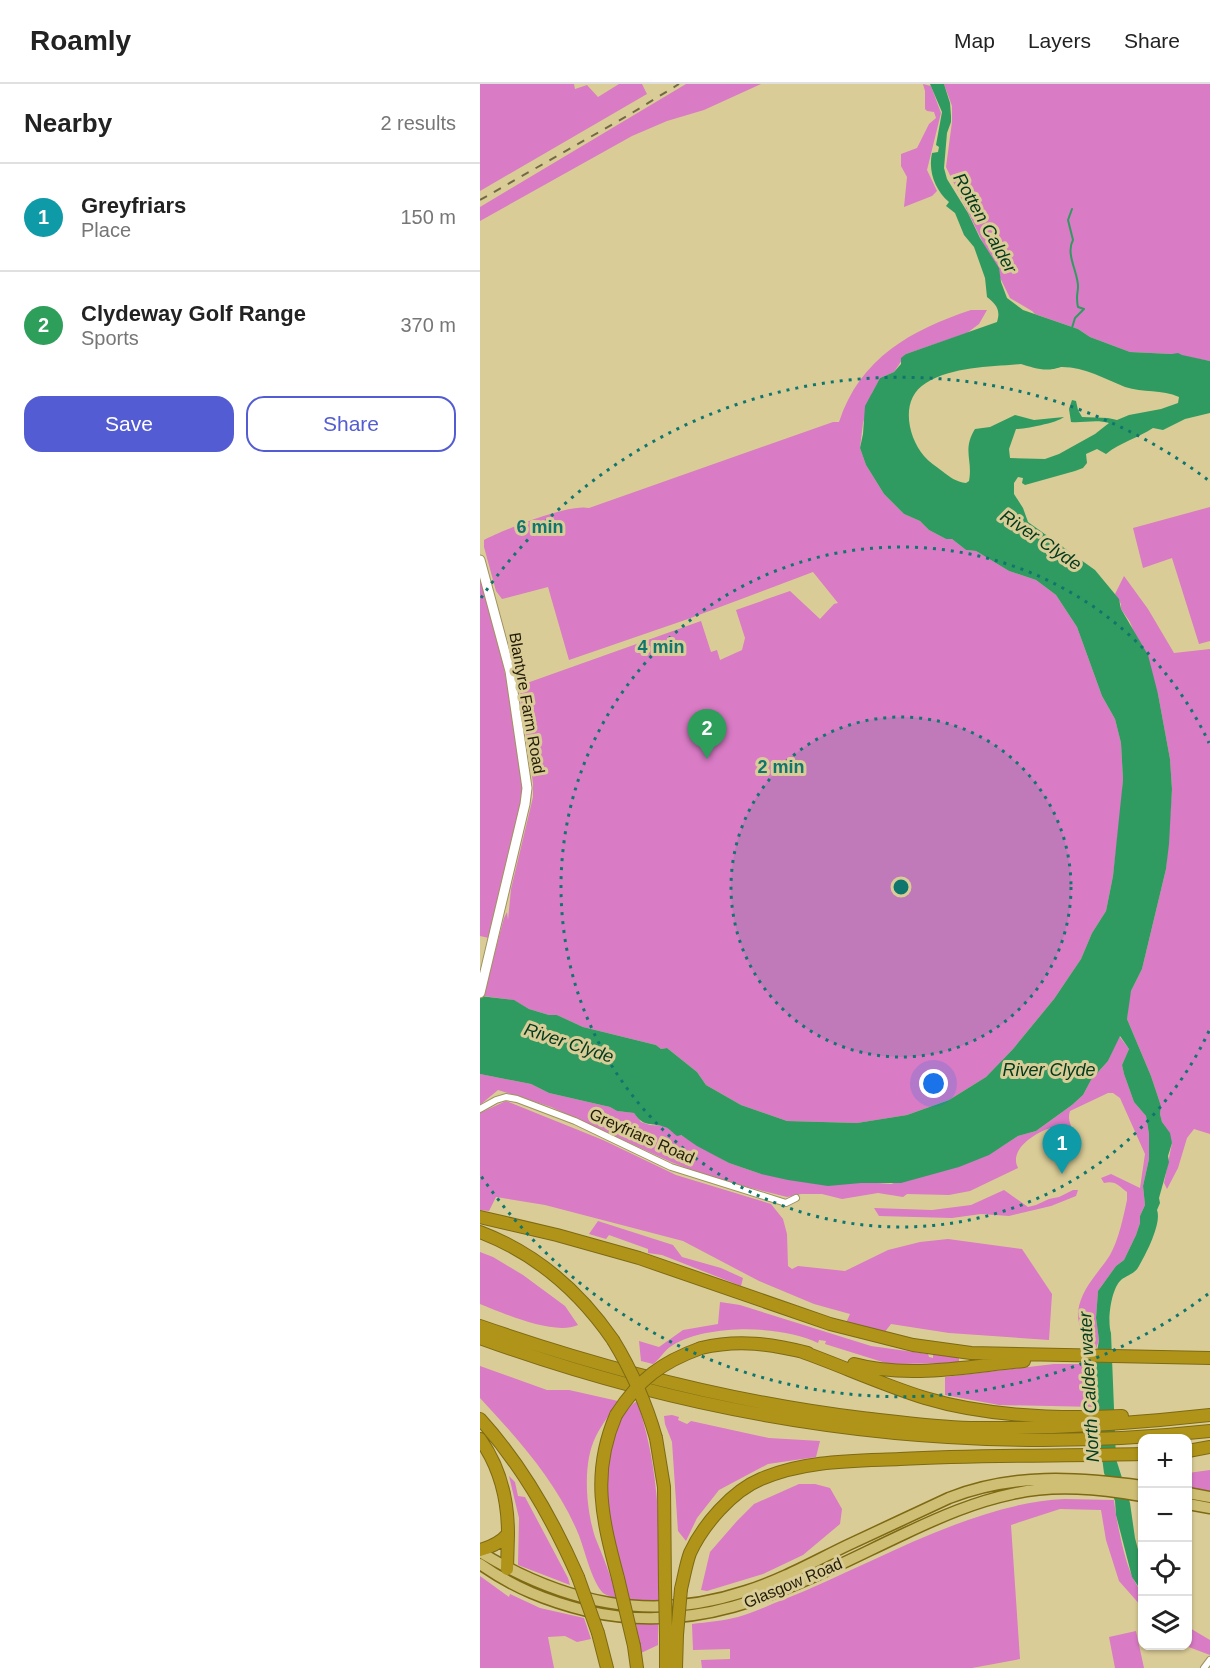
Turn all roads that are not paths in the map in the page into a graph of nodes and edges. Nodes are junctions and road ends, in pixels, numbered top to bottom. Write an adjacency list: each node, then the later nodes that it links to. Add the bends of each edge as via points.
1 (480, 560): 2 (main road, Blantyre Farm Road, via 510,671 526,793)
2 (480, 993)
3 (480, 1109): 4 (street, Greyfriars Road, via 506,1097 517,1099 575,1121 671,1167 786,1203)
4 (796, 1198)
5 (480, 1217): 10 (highway, via 639,1258 830,1324 913,1345 970,1353)
6 (480, 1232): 35 (highway, bridge, via 525,1254 558,1277 613,1340 633,1375 656,1438 664,1487 665,1587)
7 (480, 1326): 14 (highway, via 668,1383 811,1412 969,1428)
8 (480, 1338): 16 (highway, via 689,1401 861,1431 944,1438 1090,1440)
9 (800, 1351): 10 (highway, via 864,1367 897,1370 946,1370); 14 (highway, via 906,1392 956,1406); 38 (highway, bridge, via 744,1342 701,1348 675,1358 645,1378 616,1414 601,1466 603,1512)
10 (1070, 1356): 11 (highway)
11 (1210, 1358)
12 (1210, 1414): 14 (highway)
13 (480, 1419): 23 (highway)
14 (1097, 1421)
15 (480, 1424): 23 (highway)
16 (1210, 1431)
17 (480, 1438): 30 (highway, via 501,1482)
18 (1210, 1447): 19 (highway)
19 (1192, 1451)
20 (1192, 1452): 21 (highway)
21 (1210, 1453)
22 (1138, 1454): 35 (highway, bridge, via 839,1461 759,1479 730,1500 706,1525 690,1555)
23 (512, 1458): 37 (highway, bridge, via 555,1526 578,1577)
24 (1103, 1485): 25 (main road); 33 (main road, Glasgow Road, via 1024,1479 964,1492 762,1585 696,1603 610,1604 569,1594); 34 (main road, Glasgow Road, via 989,1499 783,1591 740,1606 668,1618 613,1617)
25 (1137, 1490)
26 (1192, 1494): 27 (main road)
27 (1210, 1497)
28 (1192, 1505): 29 (main road)
29 (1210, 1508)
30 (508, 1534): 31 (highway, via 496,1545); 33 (highway)
31 (480, 1551): 33 (main road, Glasgow Road)
32 (480, 1564): 34 (main road, Glasgow Road, via 526,1592)
33 (507, 1569): 34 (main road, via 508,1579)
34 (561, 1605)
35 (671, 1635): 39 (highway); 40 (highway)
36 (1210, 1660): 41 (street)
37 (607, 1668)
38 (637, 1668)
39 (666, 1668)
40 (676, 1668)
41 (1204, 1668)

